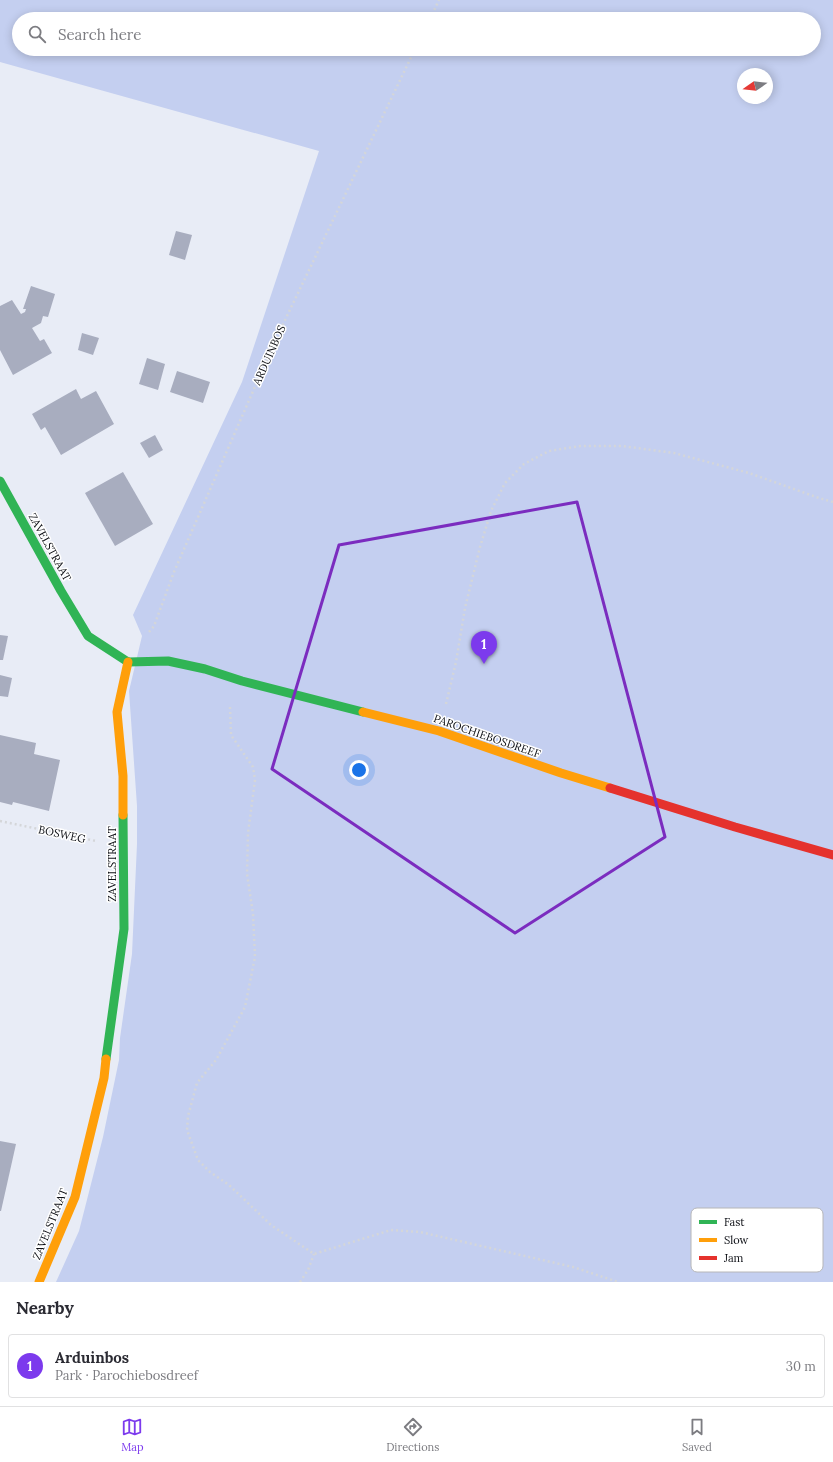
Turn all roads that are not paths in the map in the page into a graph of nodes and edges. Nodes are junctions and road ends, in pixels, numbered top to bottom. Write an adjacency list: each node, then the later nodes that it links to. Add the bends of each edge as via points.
1 (0, 481): 2 (street, ZAVELSTRAAT, via 88,636)
2 (128, 662): 3 (street, PAROCHIEBOSDREEF, via 168,661 205,669 242,681 439,731 568,776); 4 (street, ZAVELSTRAAT, via 117,712 123,776 124,929 104,1078 75,1197)
3 (833, 855)
4 (39, 1282)

